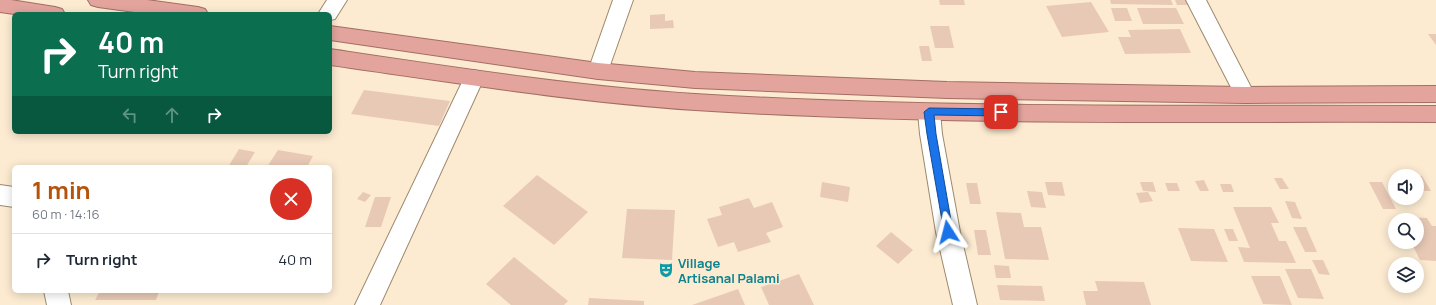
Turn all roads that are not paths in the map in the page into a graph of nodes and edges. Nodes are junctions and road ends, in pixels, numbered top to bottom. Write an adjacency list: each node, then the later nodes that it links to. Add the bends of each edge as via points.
1 (98, 0): 7 (highway)
2 (337, 0): 8 (street)
3 (623, 0): 11 (street)
4 (1196, 0): 14 (street)
5 (0, 5): 6 (highway)
6 (43, 12)
7 (184, 12)
8 (329, 12)
9 (332, 33): 11 (highway)
10 (332, 57): 12 (highway)
11 (598, 71): 14 (highway, via 695,80 822,86)
12 (474, 78): 15 (highway, via 694,102); 21 (street)
13 (1436, 94): 14 (highway)
14 (1245, 95)
15 (929, 112): 16 (highway); 22 (street, via 948,232)
16 (1436, 114)
17 (0, 195): 18 (street)
18 (12, 197)
19 (56, 293): 20 (street)
20 (59, 305)
21 (367, 305)
22 (965, 305)

